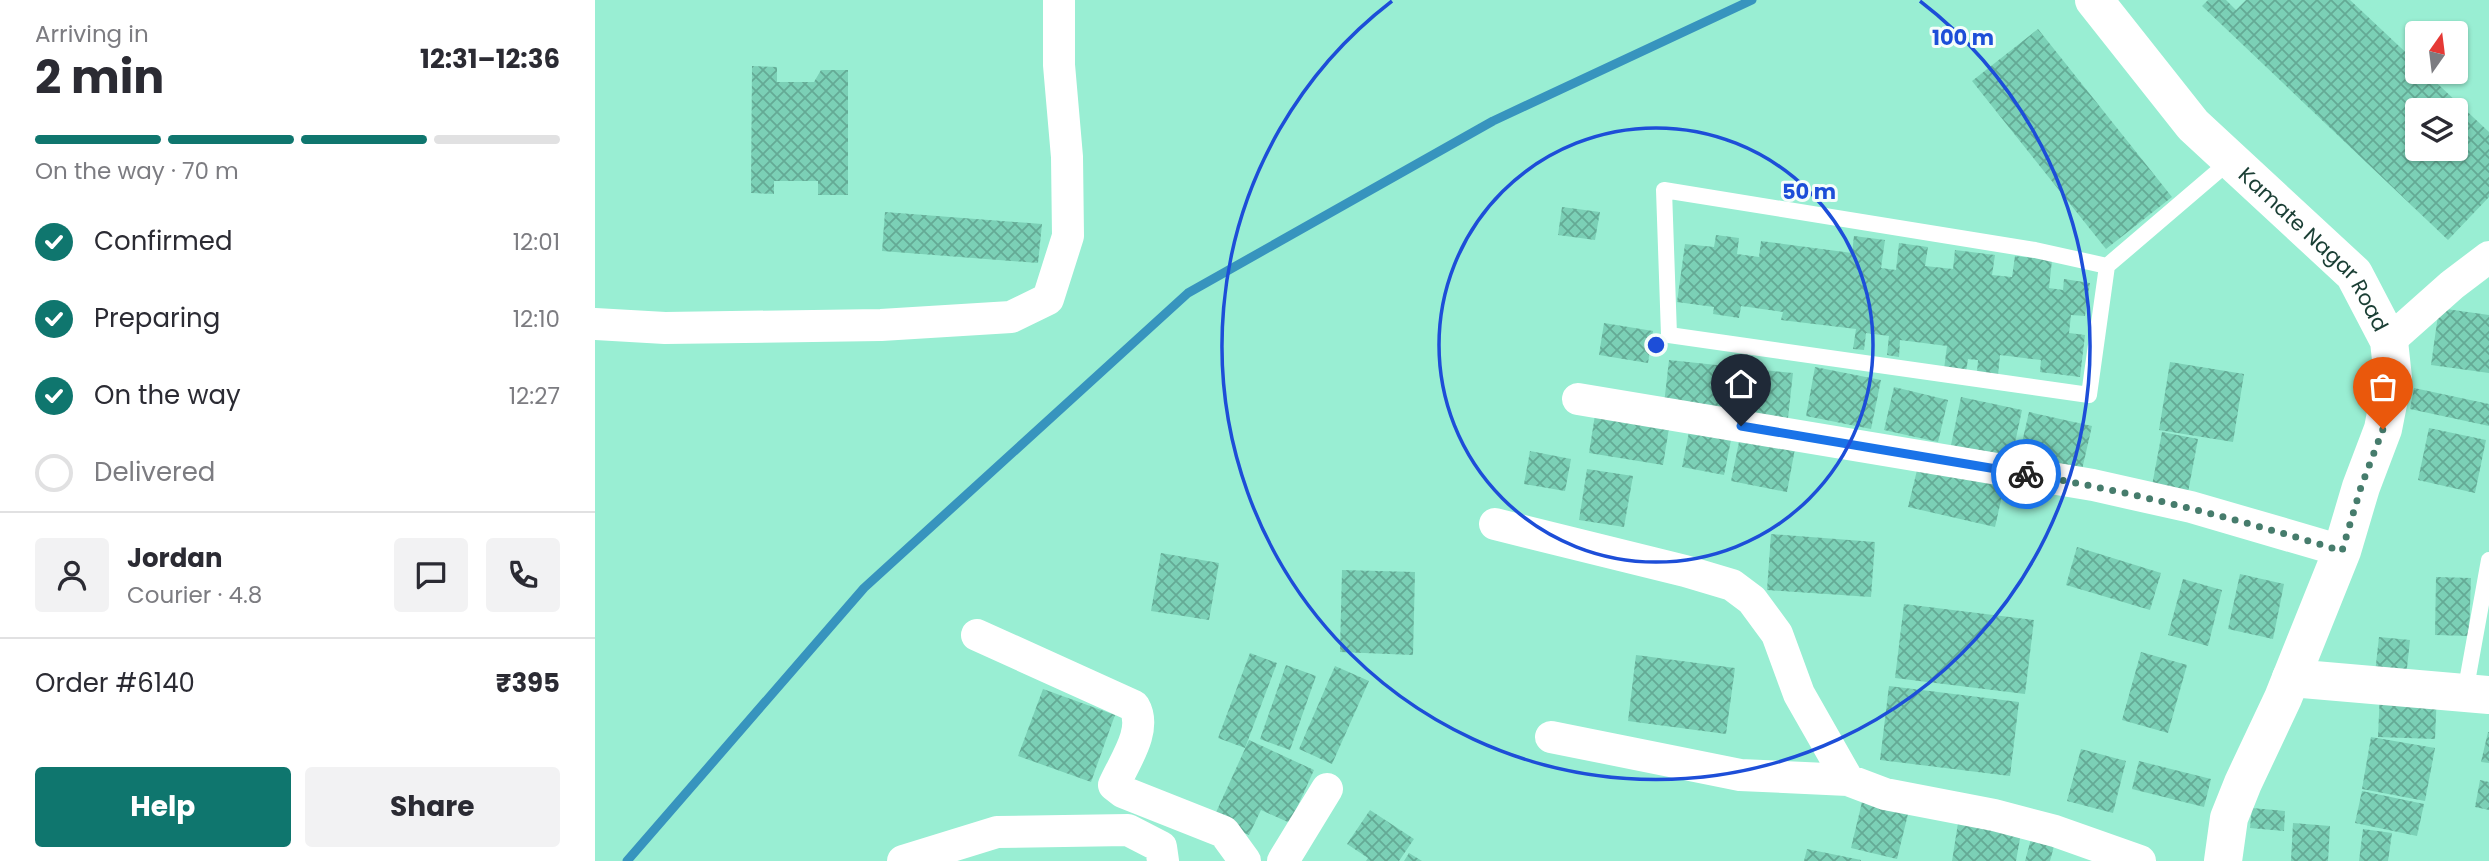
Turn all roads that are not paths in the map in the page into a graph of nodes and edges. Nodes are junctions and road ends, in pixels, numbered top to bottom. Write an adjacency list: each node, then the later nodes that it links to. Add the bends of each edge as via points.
1 (1059, 0): 6 (street, via 1068,236 1048,299 1011,317 881,325 665,328)
2 (2094, 0): 3 (street, Kamate Nagar Road, via 2193,125)
3 (2231, 160): 5 (lane); 7 (street, Kamate Nagar Road, via 2354,274)
4 (2489, 257): 7 (street)
5 (2107, 266): 5 (lane, via 2089,396 1669,335 1664,190 2035,250)
6 (595, 324)
7 (2389, 341): 10 (street, Kamate Nagar Road, via 2393,378 2383,429)
8 (1578, 399): 10 (street, via 2093,485 2191,507)
9 (1495, 524): 16 (street, via 1732,585 1752,600 1777,634 1798,694)
10 (2342, 551): 13 (street, Kamate Nagar Road)
11 (2489, 560): 14 (lane)
12 (977, 635): 20 (street, via 1134,706 1139,728 1114,785 1224,832)
13 (2291, 678): 14 (street); 23 (street, Kamate Nagar Road, via 2229,818)
14 (2477, 694)
15 (1551, 737): 16 (street, via 1740,775)
16 (1848, 780): 22 (street, via 1885,794 2055,831)
17 (1328, 789): 21 (street)
18 (903, 861): 19 (street, via 997,832 1128,830 1161,847)
19 (1163, 861)
20 (1245, 861)
21 (1283, 861)
22 (2140, 861)
23 (2223, 861)

